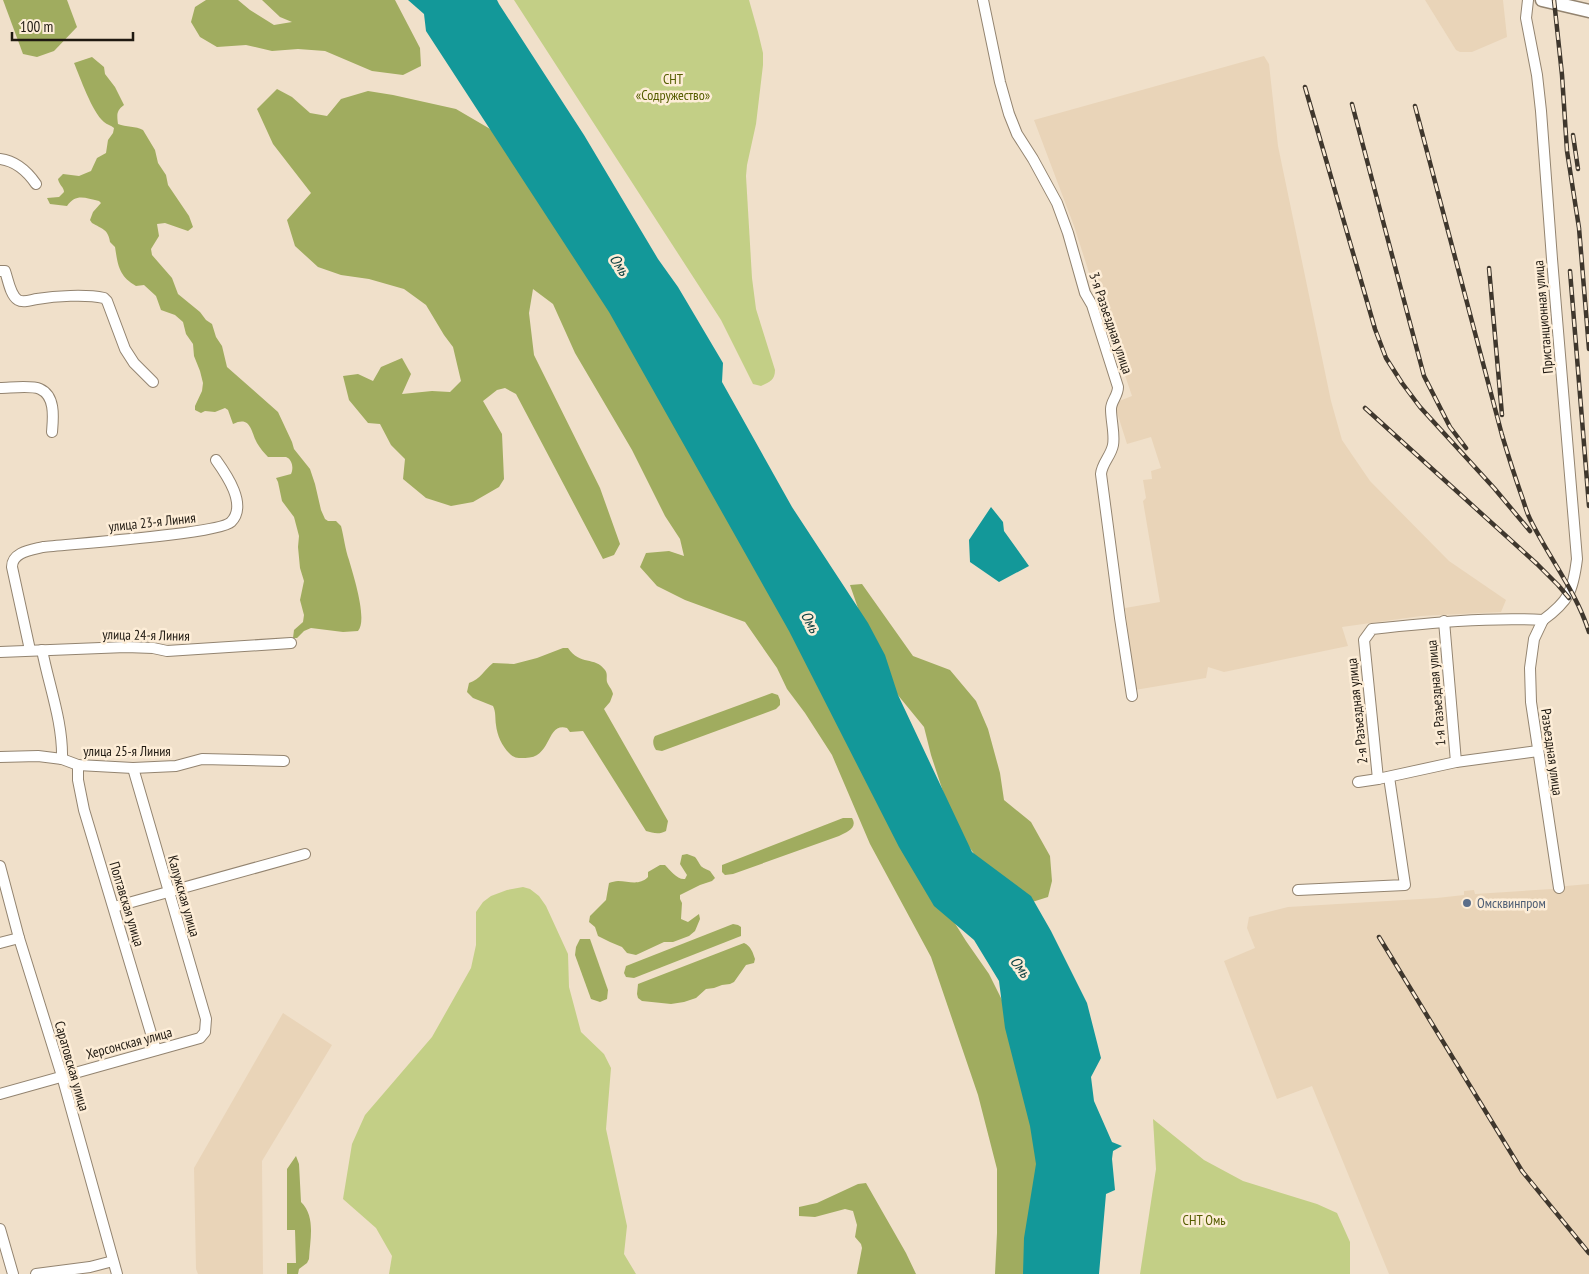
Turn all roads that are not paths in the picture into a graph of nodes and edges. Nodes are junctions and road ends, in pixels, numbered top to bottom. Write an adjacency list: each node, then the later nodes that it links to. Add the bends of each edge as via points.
1 (983, 0): 18 (street, 3-я Разъездная улица, via 1009,114 1056,202 1118,387 1111,407 1113,443 1101,474)
2 (1528, 0): 12 (street, Пристанционная улица, via 1526,18 1541,110 1577,559 1571,592 1557,610)
3 (1542, 0): 4 (main road)
4 (1589, 11)
5 (0, 159): 6 (street, via 19,166)
6 (36, 184)
7 (0, 271): 8 (street, via 5,271 13,294 24,302 64,297 104,298 124,349)
8 (153, 382)
9 (0, 388): 10 (street, via 40,389 48,396 54,411)
10 (52, 432)
11 (216, 460): 15 (street, улица 23-я Линия, via 230,480 237,501 231,522 222,527 43,547 15,558 13,574)
12 (1543, 620): 13 (street, via 1514,618); 19 (street, Разъездная улица, via 1534,639 1530,668)
13 (1444, 622): 23 (street, 1-я Разъездная улица); 26 (street, 2-я Разъездная улица, via 1372,629 1364,640)
14 (291, 643): 16 (street, улица 24-я Линия, via 167,651 126,647)
15 (30, 650): 16 (street, улица 24-я Линия); 17 (street, улица 24-я Линия)
16 (42, 650): 21 (street, via 60,731)
17 (0, 652)
18 (1132, 696)
19 (1538, 751): 23 (street); 30 (street, Разъездная улица)
20 (0, 757): 21 (street, улица 25-я Линия)
21 (62, 759): 24 (street, улица 25-я Линия)
22 (284, 761): 25 (street, улица 25-я Линия, via 202,759 176,766)
23 (1456, 762): 26 (street)
24 (78, 765): 25 (street, улица 25-я Линия); 33 (street, Полтавская улица, via 84,810)
25 (133, 768): 32 (street, Калужская улица)
26 (1384, 778): 27 (street); 31 (street, 2-я Разъездная улица, via 1405,885)
27 (1358, 782)
28 (305, 854): 32 (street)
29 (0, 866): 34 (street, Саратовская улица)
30 (1559, 888)
31 (1298, 890)
32 (168, 891): 33 (street); 36 (street, Калужская улица, via 206,1019)
33 (114, 907): 37 (street, Полтавская улица)
34 (19, 938): 35 (street); 38 (street, Саратовская улица)
35 (0, 943)
36 (205, 1032): 37 (street, Херсонская улица, via 200,1038)
37 (156, 1050): 38 (street, Херсонская улица)
38 (62, 1076): 39 (street, Херсонская улица); 41 (street, Саратовская улица)
39 (0, 1094)
40 (0, 1229): 42 (street)
41 (113, 1261): 44 (street); 45 (street, Саратовская улица)
42 (5, 1262): 43 (street)
43 (13, 1274)
44 (36, 1274)
45 (117, 1274)

